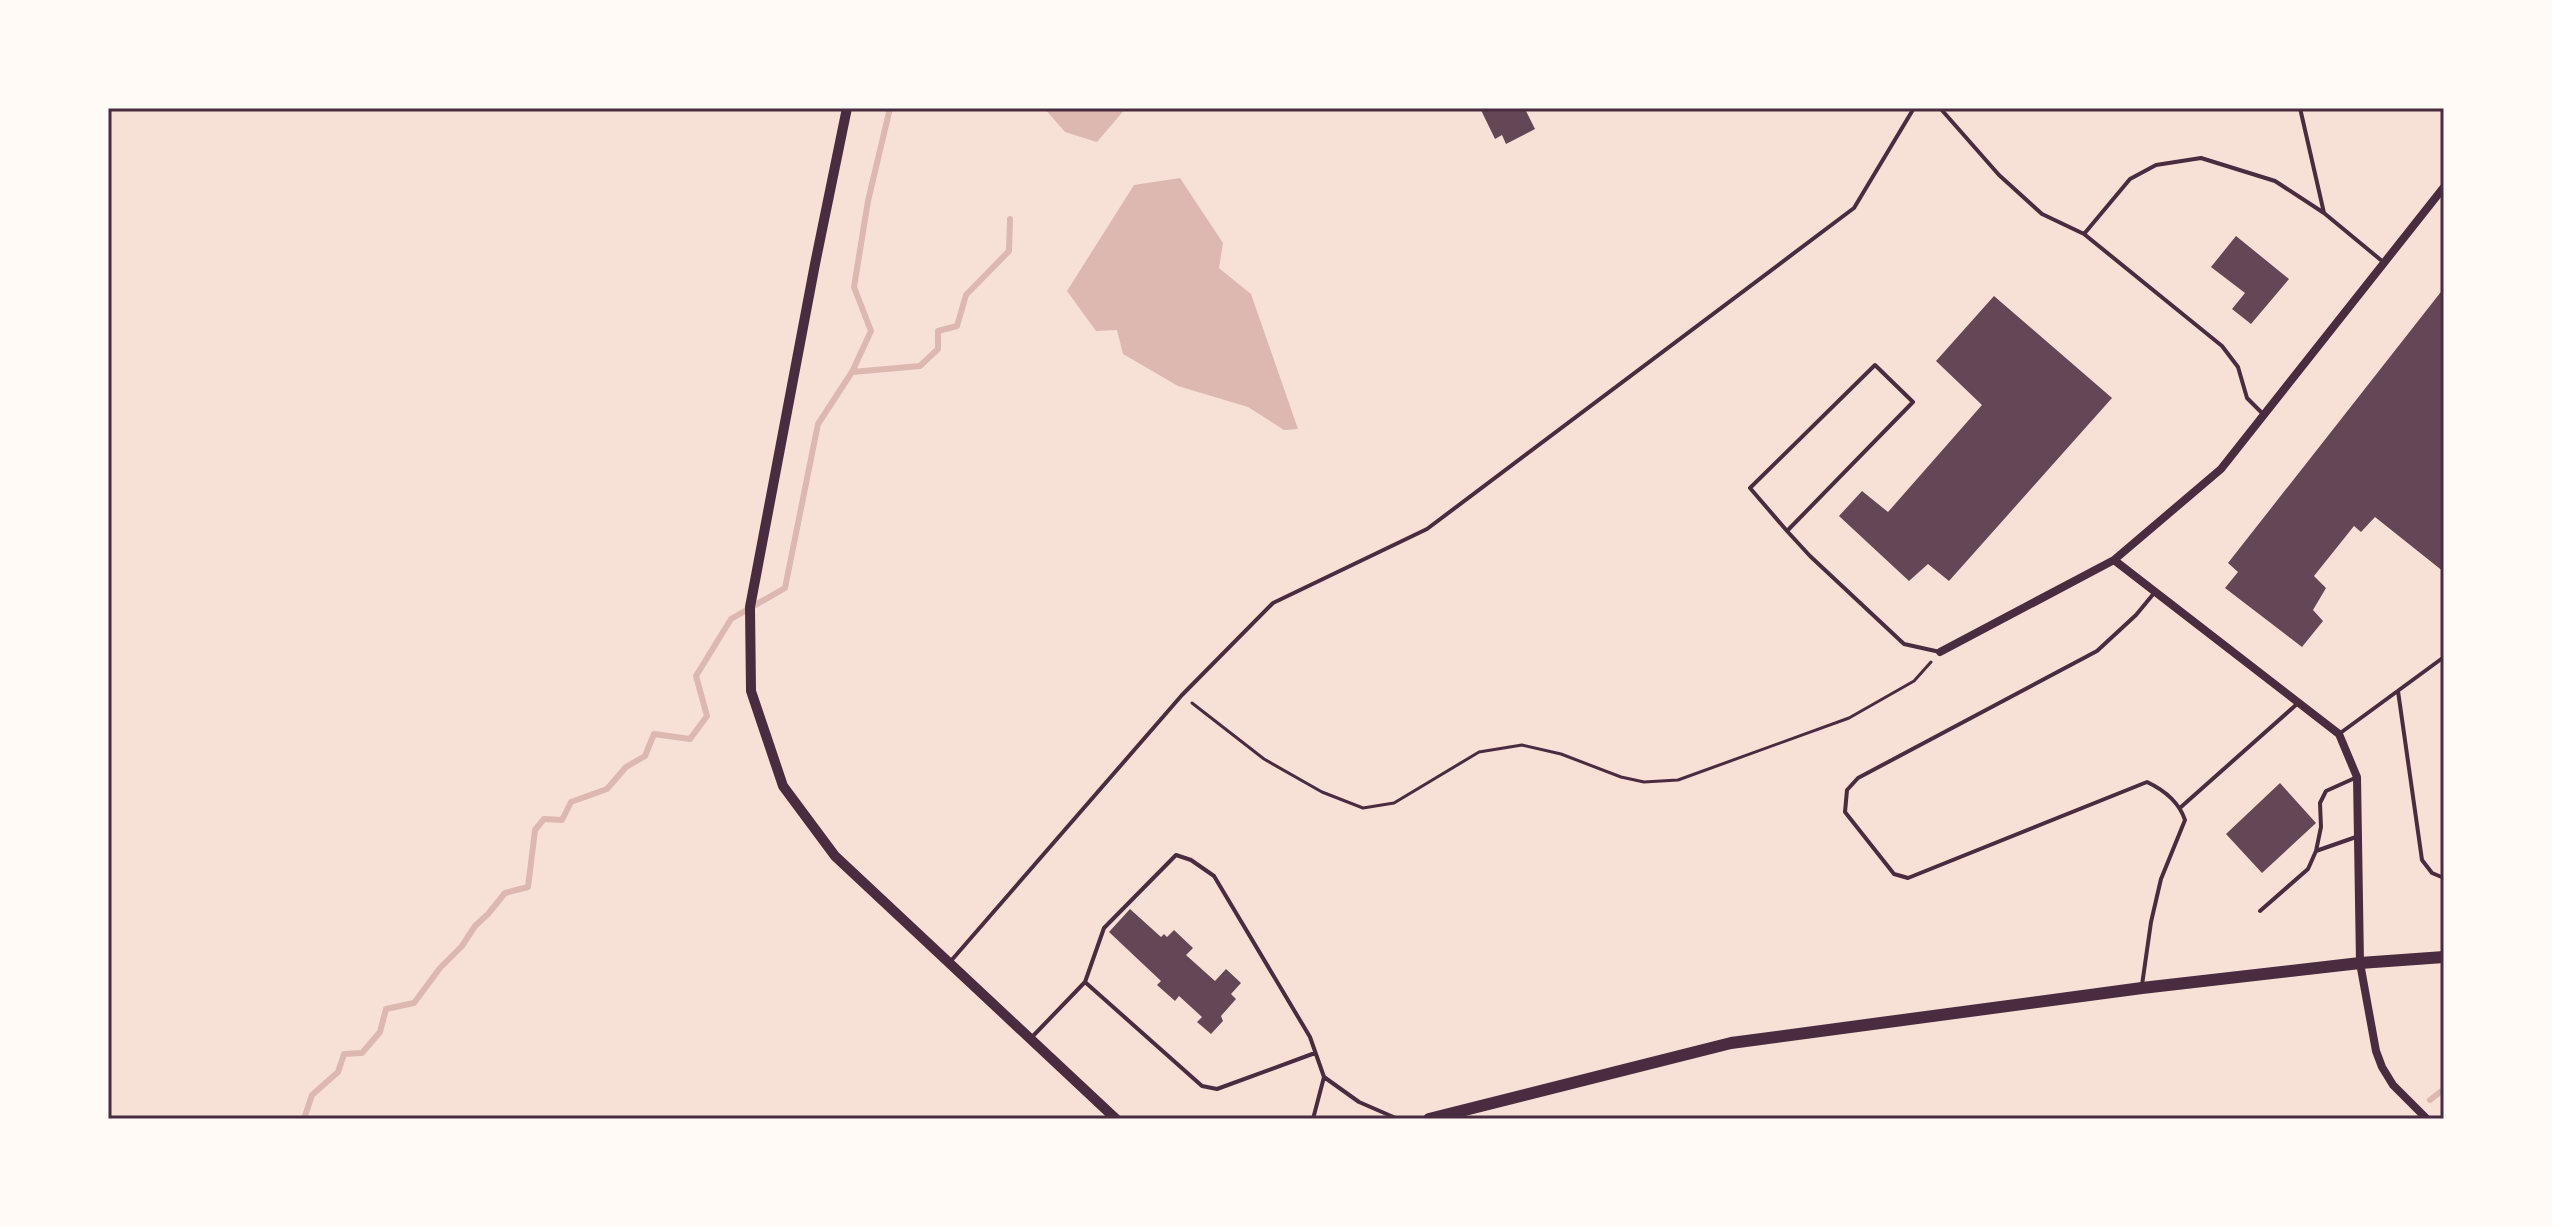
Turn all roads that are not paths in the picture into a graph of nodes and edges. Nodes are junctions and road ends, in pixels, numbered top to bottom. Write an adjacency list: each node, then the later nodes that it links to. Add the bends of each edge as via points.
1 (847, 108): 25 (street, via 750,607 751,691 783,786 835,856)
2 (1914, 108): 25 (lane, via 1854,208 1427,529 1273,603 1182,695)
3 (1940, 108): 7 (lane, via 2042,214)
4 (2300, 108): 6 (lane)
5 (2444, 187): 8 (street)
6 (2324, 213): 7 (lane, via 2275,181 2201,158 2156,165 2130,179); 8 (lane)
7 (2084, 234): 9 (lane, via 2222,346 2238,367 2247,398)
8 (2384, 263): 9 (street)
9 (2264, 415): 11 (street, via 2221,469)
10 (1787, 531): 10 (lane, via 1913,402 1875,365 1750,488); 13 (lane, via 1904,644)
11 (2114, 560): 12 (street); 13 (street)
12 (2155, 592): 16 (street); 19 (lane, via 2097,651 1858,778 1847,790 1845,812 1894,874 1908,878 2147,782)
13 (1940, 652)
14 (2444, 657): 15 (lane)
15 (2398, 691): 17 (lane); 22 (lane, via 2422,860)
16 (2298, 702): 17 (street); 19 (lane)
17 (2339, 734): 18 (street)
18 (2357, 777): 20 (street); 21 (lane, via 2326,791)
19 (2180, 807): 28 (lane, via 2185,820 2161,879)
20 (2358, 836): 21 (lane); 26 (street)
21 (2316, 851): 23 (lane, via 2308,869)
22 (2444, 878)
23 (2260, 911)
24 (2444, 957): 26 (main road)
25 (950, 962): 29 (street)
26 (2360, 963): 28 (main road); 36 (street, via 2382,1067)
27 (1085, 982): 29 (lane); 30 (lane, via 1202,1086 1217,1089); 30 (lane, via 1104,928 1176,855 1214,876)
28 (2142, 988): 35 (main road, via 1731,1043)
29 (1031, 1038): 32 (street)
30 (1315, 1053): 31 (lane)
31 (1324, 1077): 33 (lane); 34 (lane, via 1359,1102)
32 (1116, 1119)
33 (1313, 1119)
34 (1398, 1119)
35 (1429, 1119)
36 (2427, 1119)

